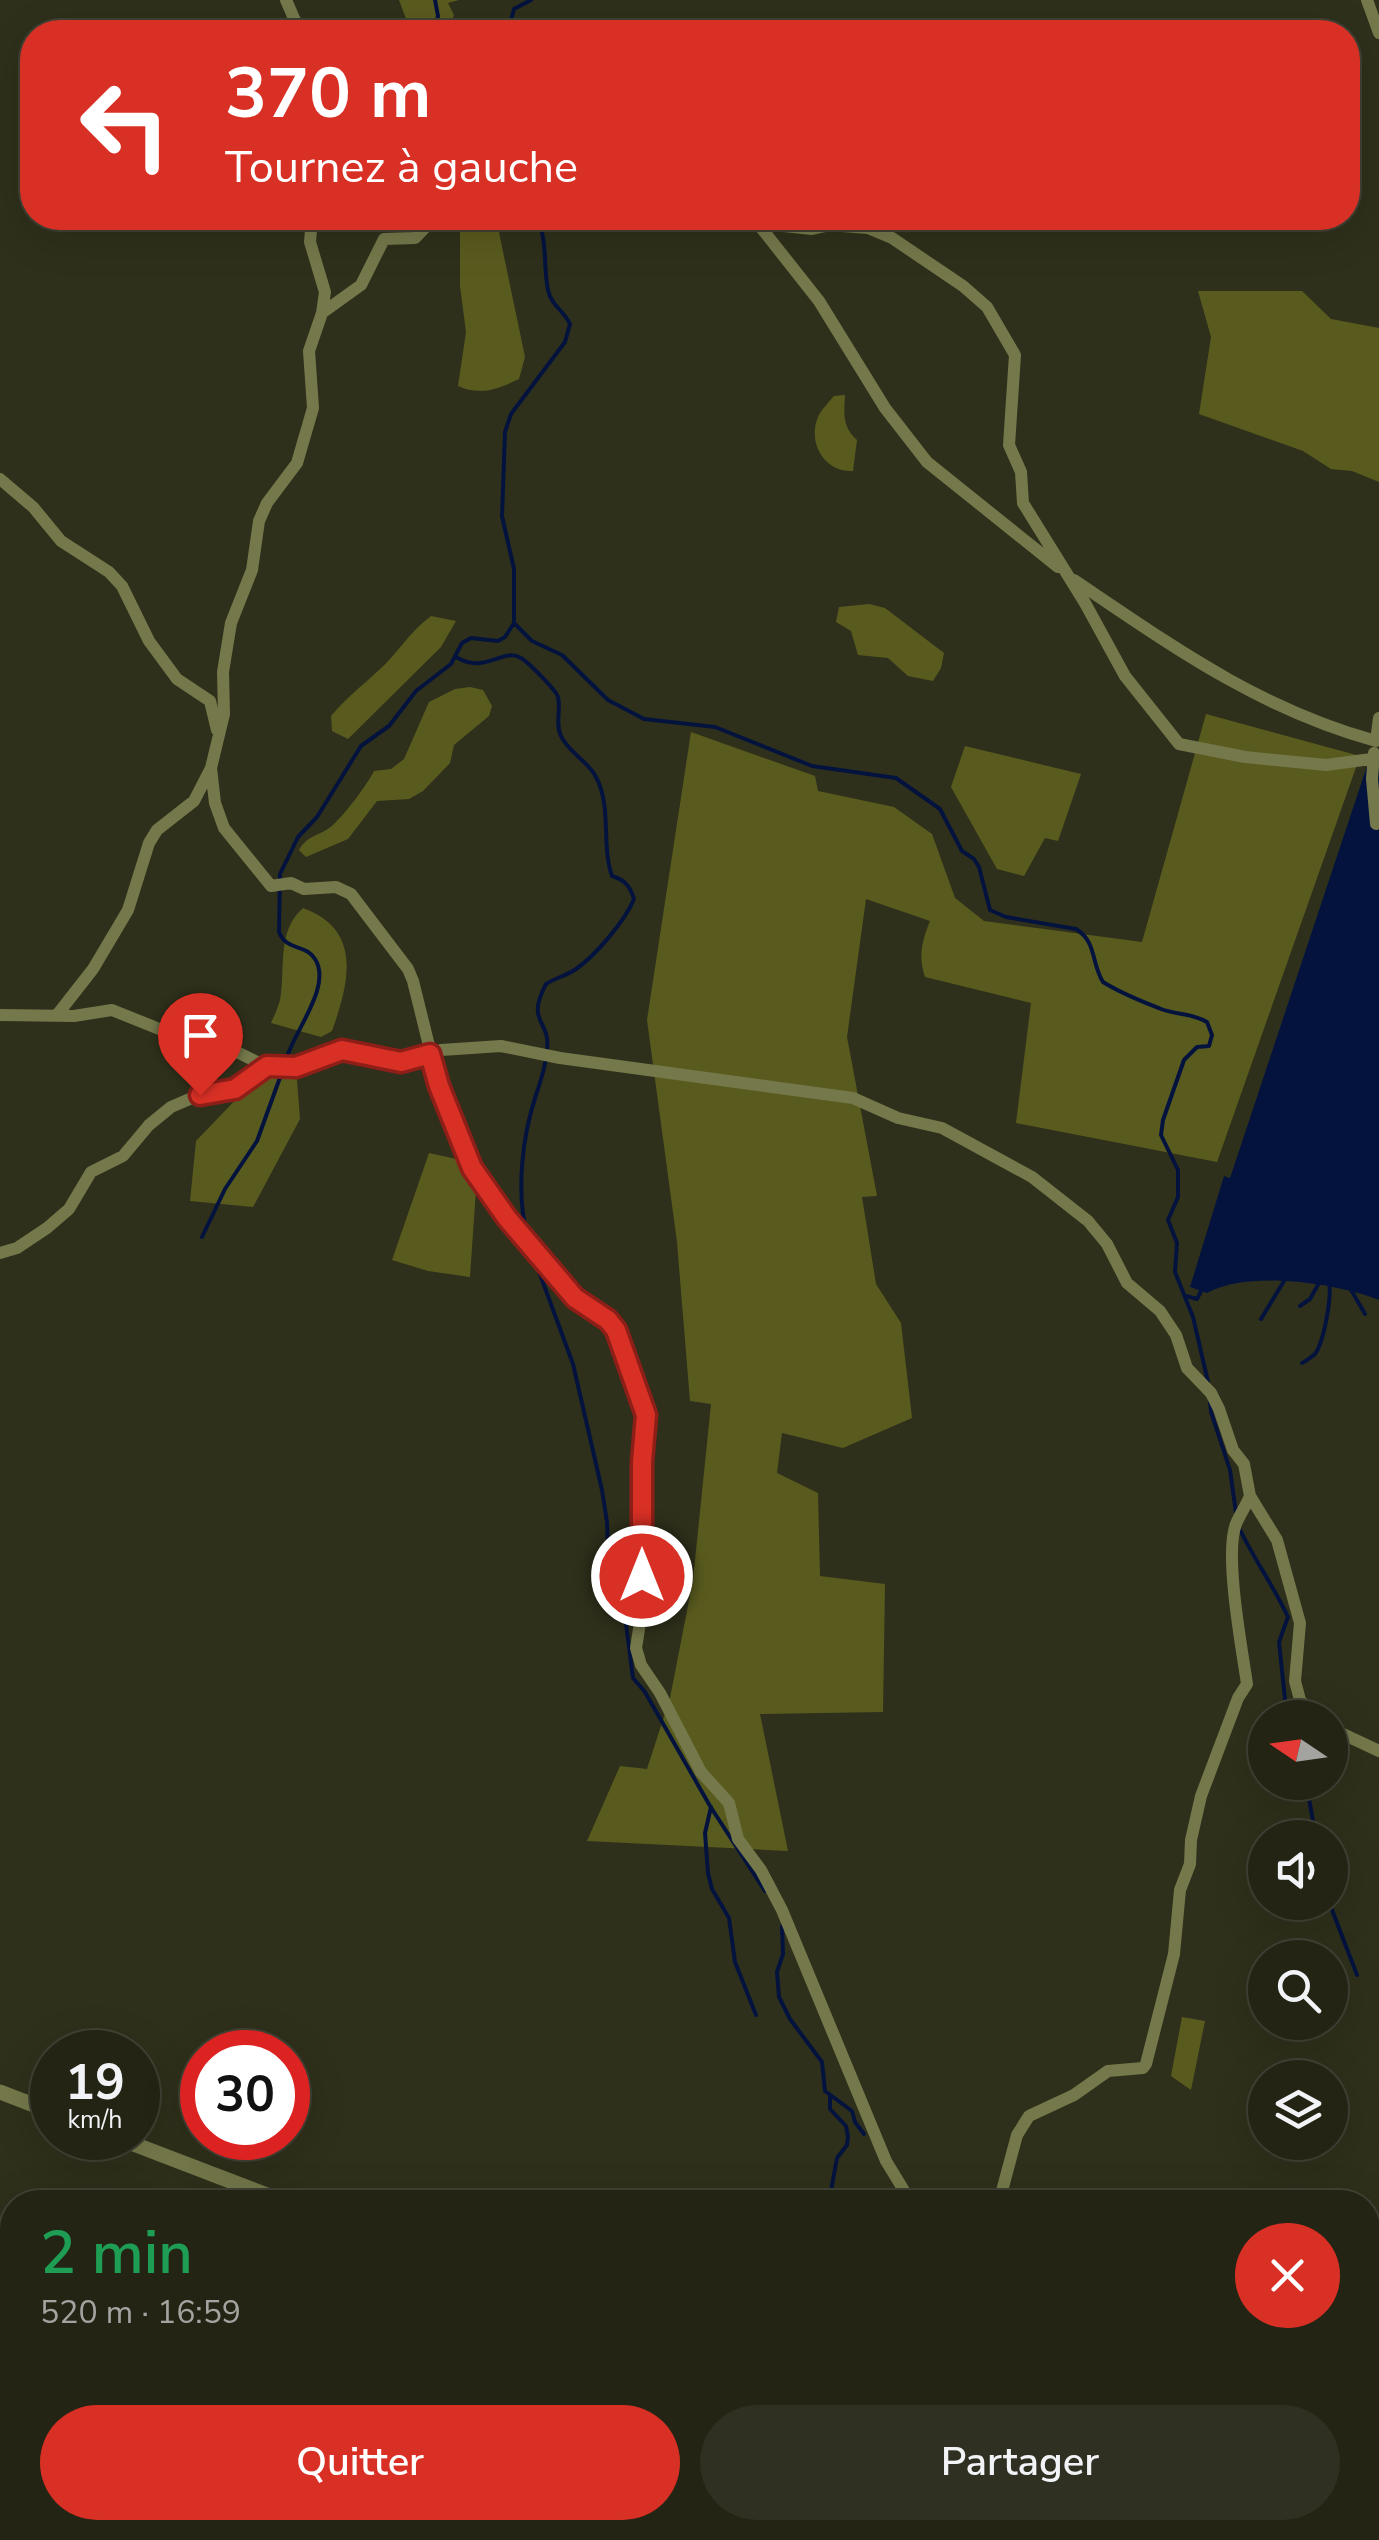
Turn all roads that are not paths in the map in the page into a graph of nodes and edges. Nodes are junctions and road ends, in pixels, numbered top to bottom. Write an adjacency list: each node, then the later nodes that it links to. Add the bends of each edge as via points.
1 (1367, 0): 2 (street)
2 (1379, 32)
3 (311, 230): 7 (street)
4 (423, 230): 7 (street, via 415,238 384,239 362,285)
5 (763, 230): 9 (street, via 927,462)
6 (872, 230): 9 (street, via 963,286 987,307 1015,355 1009,445 1023,503)
7 (322, 312): 11 (street, via 310,341 313,408 297,464 259,521 252,570 231,624)
8 (0, 479): 11 (street, via 61,541 122,586 177,679 210,701)
9 (1068, 576): 12 (street, via 1241,689 1324,727); 13 (street, via 1125,676 1179,744 1326,766)
10 (1379, 718): 12 (street)
11 (218, 738): 14 (street)
12 (1376, 741): 13 (street)
13 (1376, 758): 15 (street)
14 (211, 768): 17 (street, via 194,802 157,830 128,910); 18 (street, via 224,828 271,886 336,887 351,894 374,923 408,969)
15 (1376, 824)
16 (0, 1015): 17 (street)
17 (57, 1016): 19 (street, via 112,1010)
18 (430, 1054): 19 (street, via 401,1062 342,1050 296,1067); 21 (street, via 502,1046 762,1083 852,1098 942,1128 1032,1178 1088,1221 1127,1283 1160,1311 1187,1368 1211,1393 1244,1464); 29 (street, via 472,1168 575,1298 616,1330 646,1415 644,1598 636,1648 641,1666 701,1772 729,1803 738,1839 782,1910)
19 (267, 1066): 20 (street, via 235,1089 171,1107 123,1156 92,1172 69,1210)
20 (0, 1253)
21 (1250, 1496): 22 (street, via 1277,1540 1293,1591); 30 (street, via 1234,1538 1234,1596 1247,1684 1200,1796 1174,1954 1146,2064 1108,2071 1029,2116 1020,2126)
22 (1300, 1700)
23 (1348, 1736): 24 (street)
24 (1379, 1751)
25 (0, 2092): 26 (street)
26 (30, 2104)
27 (160, 2154): 28 (street)
28 (254, 2190)
29 (904, 2190)
30 (1002, 2190)

